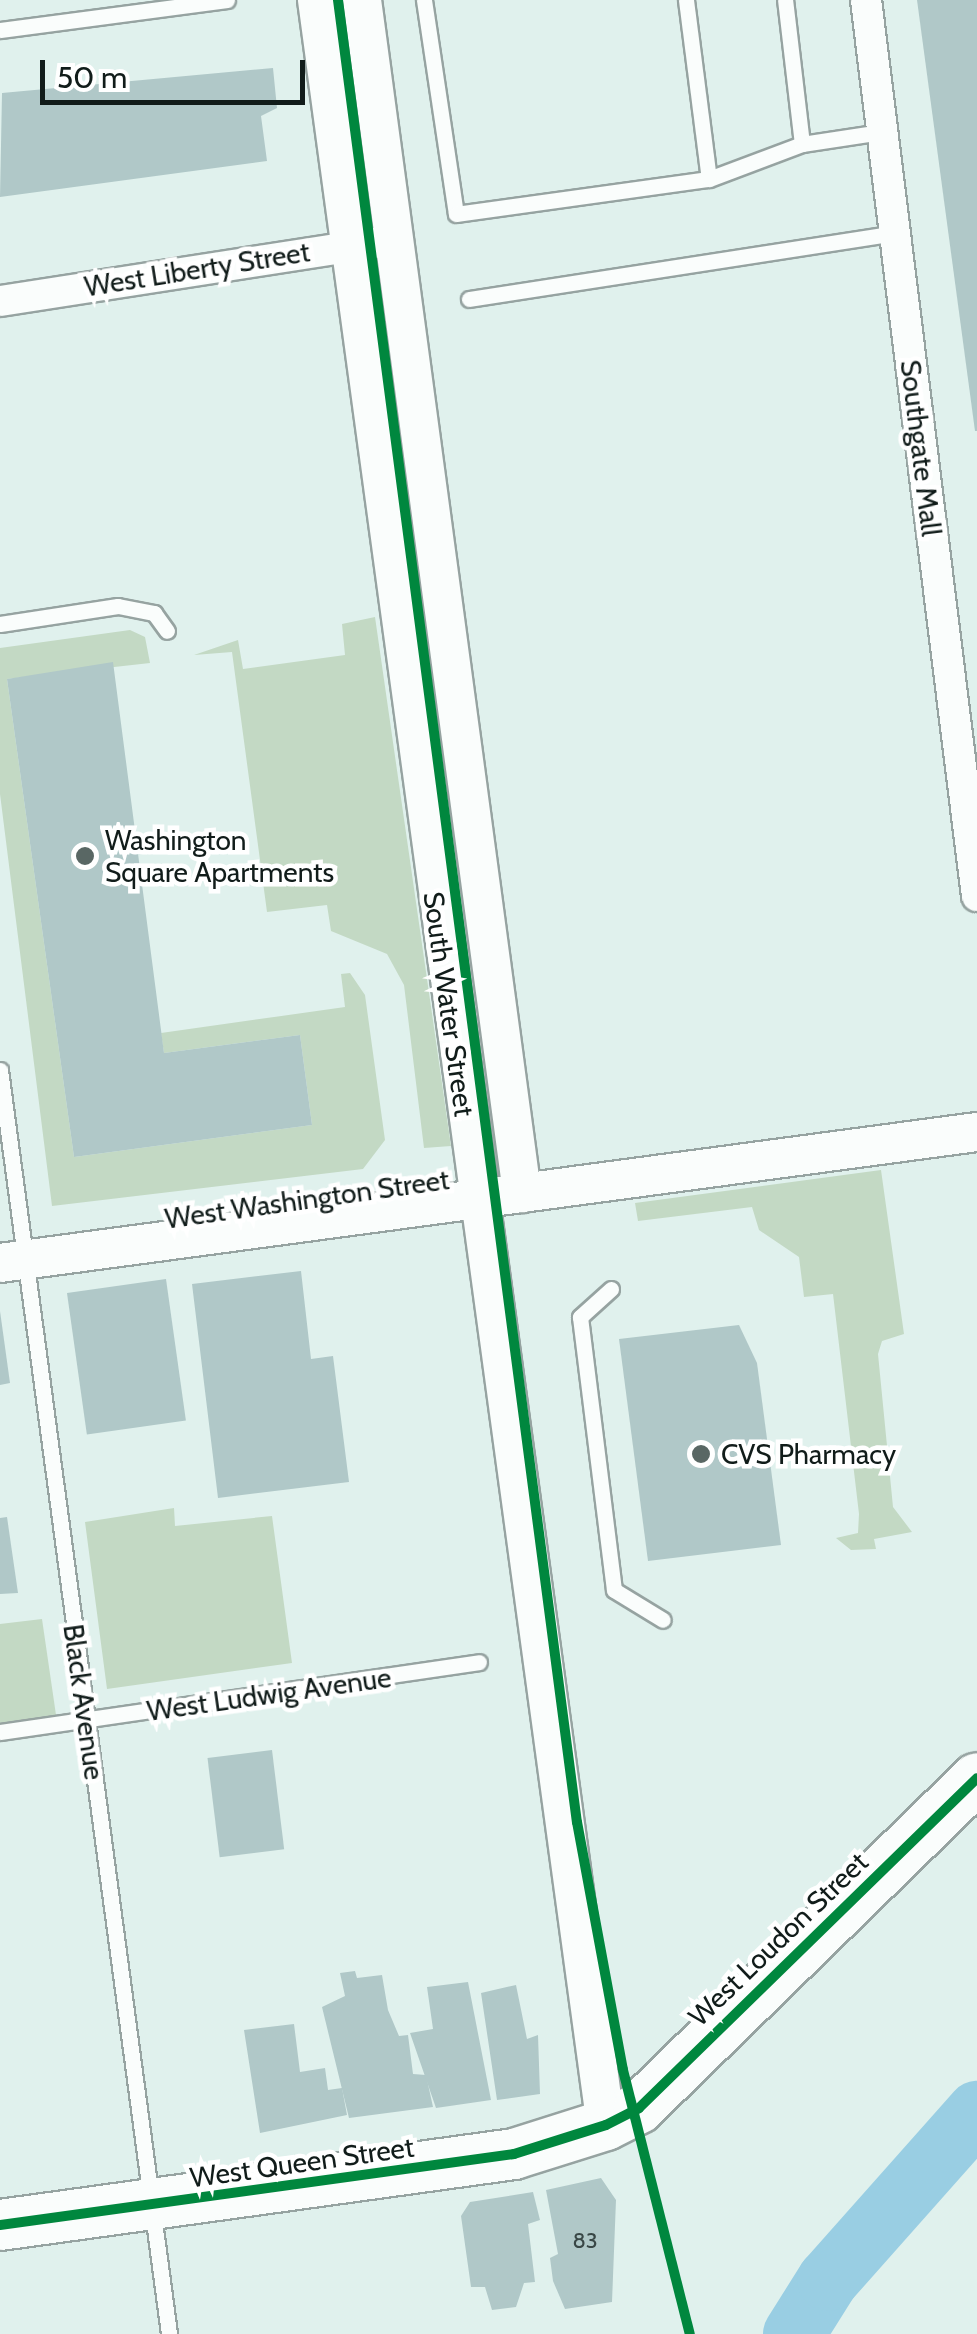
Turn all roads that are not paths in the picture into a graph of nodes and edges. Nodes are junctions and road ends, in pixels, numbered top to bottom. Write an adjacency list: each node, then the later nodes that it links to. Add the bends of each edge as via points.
1 (227, 0): 8 (lane)
2 (317, 0): 14 (street, South Water Street)
3 (362, 0): 13 (street, South Water Street)
4 (424, 0): 11 (lane, via 456,214)
5 (686, 0): 11 (lane)
6 (784, 0): 10 (lane)
7 (866, 0): 9 (street, Southgate Mall)
8 (0, 30)
9 (882, 132): 10 (lane); 12 (street, Southgate Mall)
10 (802, 144): 11 (lane)
11 (709, 179)
12 (894, 233): 15 (lane); 19 (street, Southgate Mall)
13 (394, 240): 14 (street, West Liberty Street); 22 (street, South Water Street)
14 (346, 246): 16 (street, West Liberty Street); 23 (street, South Water Street)
15 (469, 299)
16 (0, 301)
17 (0, 624): 18 (lane, via 118,606 154,614)
18 (167, 631)
19 (977, 896)
20 (0, 1070): 24 (lane, Black Avenue)
21 (977, 1132): 22 (street, West Washington Street)
22 (522, 1194): 23 (street, West Washington Street)
23 (476, 1200): 24 (street, West Washington Street); 31 (street, South Water Street)
24 (10, 1261): 28 (lane, Black Avenue)
25 (611, 1289): 26 (lane, via 580,1318 614,1590)
26 (663, 1620)
27 (479, 1662): 28 (lane, West Ludwig Avenue)
28 (88, 1721): 29 (lane, West Ludwig Avenue); 32 (lane, Black Avenue)
29 (0, 1732)
30 (977, 1778): 31 (highway, West Loudon Street, via 639,2108)
31 (606, 2125): 32 (highway, West Queen Street, via 514,2154)
32 (148, 2207): 33 (highway, West Queen Street); 34 (lane, Black Avenue)
33 (0, 2226)
34 (169, 2334)

